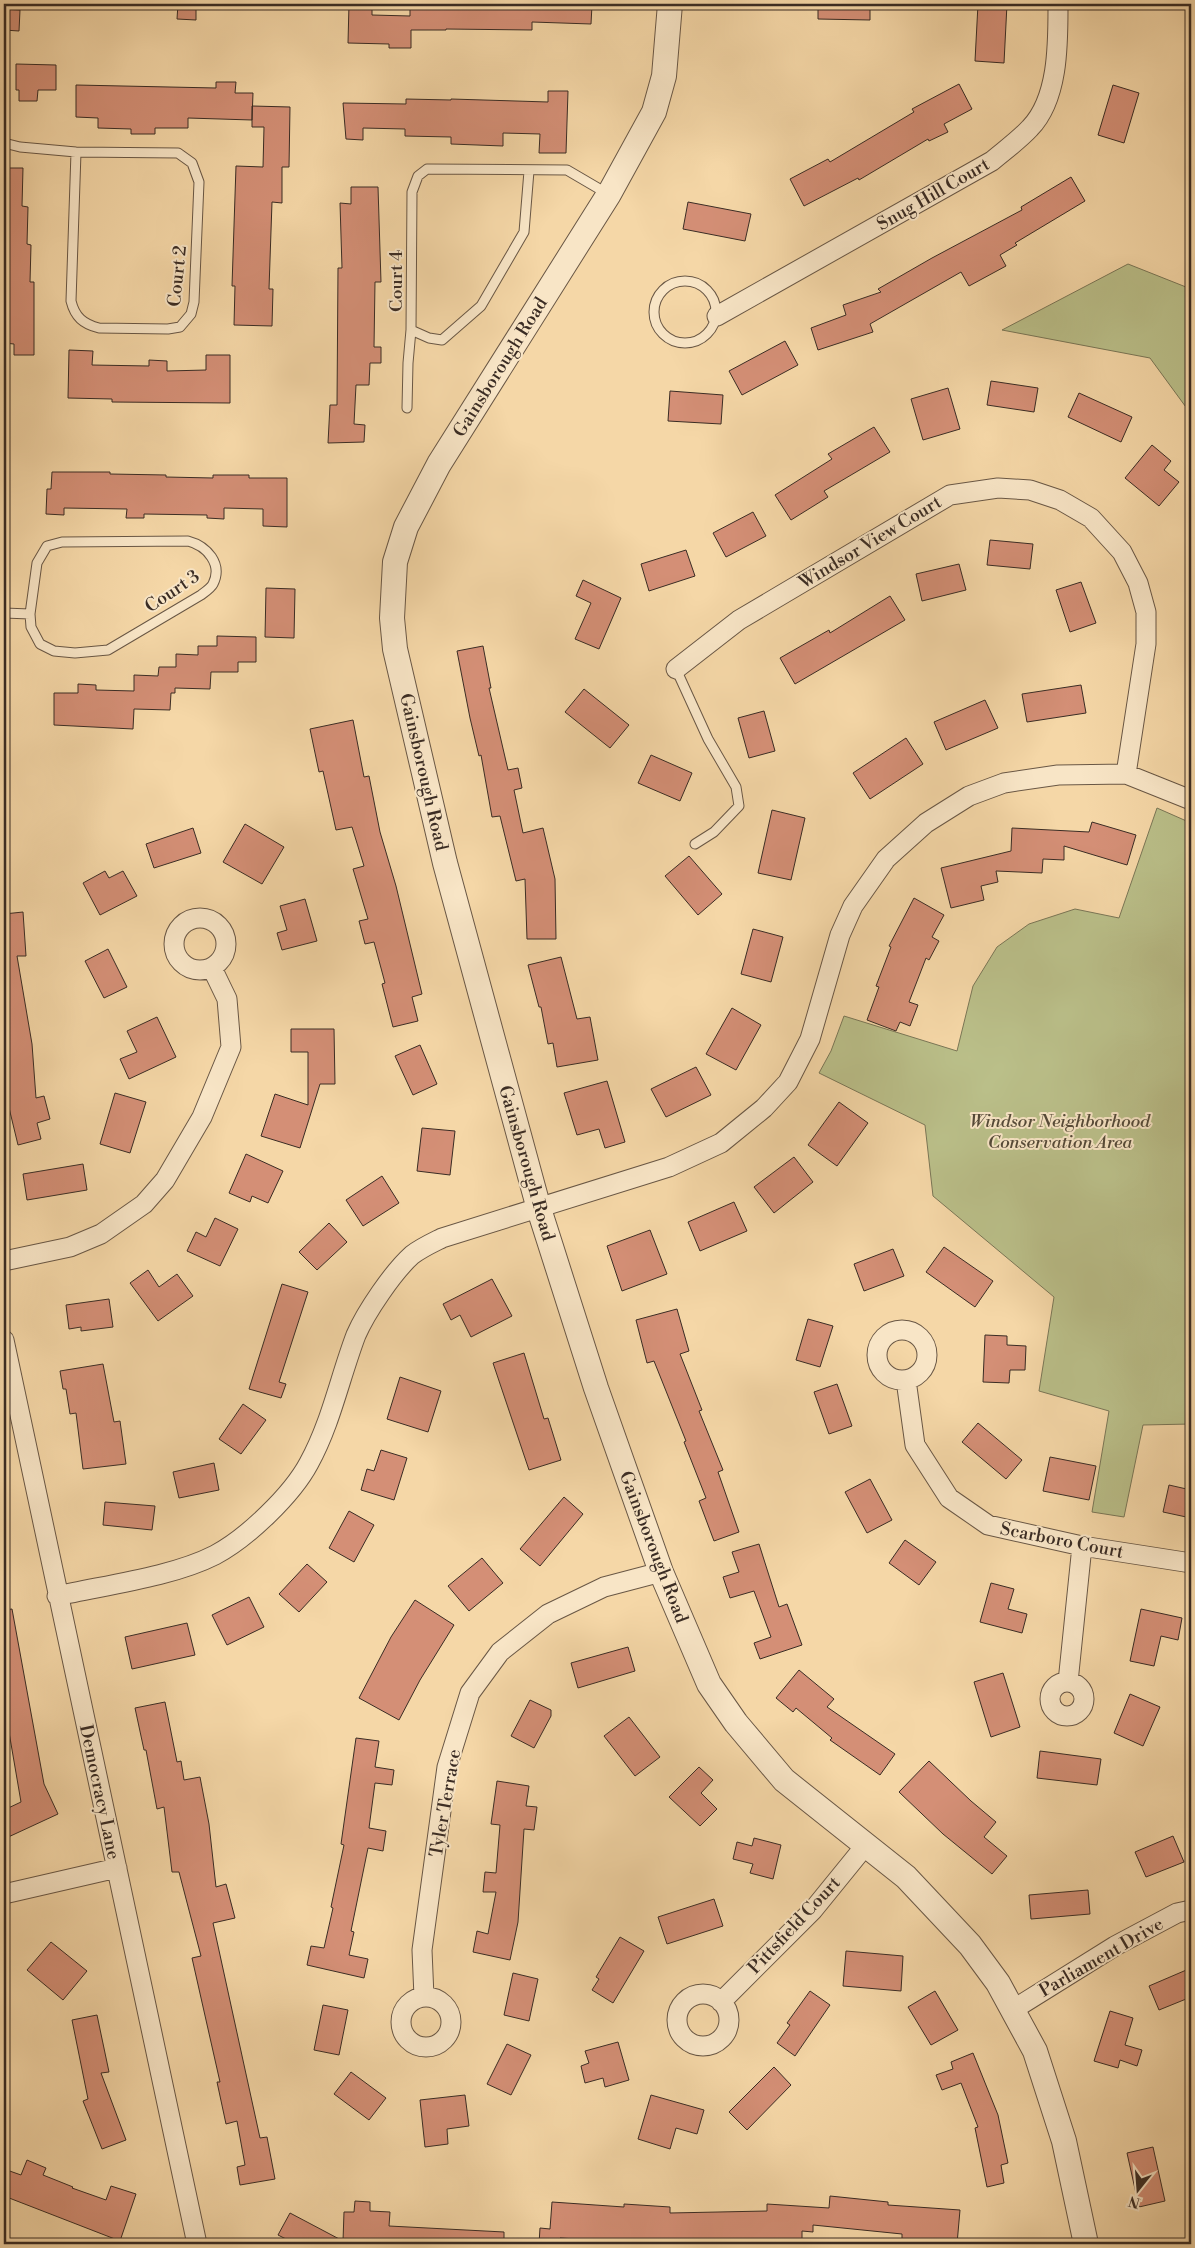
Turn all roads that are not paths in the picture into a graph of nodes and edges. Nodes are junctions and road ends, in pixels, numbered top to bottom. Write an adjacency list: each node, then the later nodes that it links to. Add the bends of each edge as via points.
1 (670, 4): 6 (street, Gainsborough Road, via 664,76 654,112)
2 (1058, 4): 7 (street, Snug Hill Court, via 1059,50 1047,101 1031,127 992,161)
3 (4, 143): 4 (lane, Court 2)
4 (76, 152): 4 (lane, Court 2, via 73,312 89,325 99,328 180,327 194,302 199,182 192,163 178,153)
5 (529, 171): 6 (lane, Court 4, via 567,170); 8 (lane, Court 4, via 524,232 481,306 442,340); 8 (lane, Court 4, via 490,168 427,170 418,176 412,192)
6 (609, 194): 17 (street, Gainsborough Road, via 439,464 406,527 395,562 393,590 395,649 445,863)
7 (717, 316): 7 (lane, via 709,291 694,282 668,286 661,292 654,308 657,326 662,333 669,339 686,343 703,338 710,332)
8 (412, 330): 9 (lane)
9 (407, 408)
10 (4, 613): 11 (lane)
11 (30, 614): 11 (lane, Court 3, via 31,627 40,644 54,651 75,654 108,650 201,595 213,585 217,571 206,549 188,541 62,542 47,546 37,563)
12 (676, 669): 13 (street, Windsor View Court, via 739,620 950,495 998,488 1030,490 1060,500 1091,518 1122,552 1138,583 1146,612 1146,644); 15 (lane, via 708,739 736,787 739,806 714,832)
13 (1126, 774): 14 (street); 17 (street, via 1058,775 1004,783 969,796 926,824 886,860 853,906 840,935 810,1039 788,1082 764,1108 721,1143 669,1168)
14 (1191, 800)
15 (695, 844)
16 (212, 968): 18 (street, via 226,999 231,1047 202,1117 165,1180 144,1204 101,1234 70,1247)
17 (539, 1209): 23 (street, Gainsborough Road, via 596,1388); 24 (street, via 442,1238 414,1254 392,1276 357,1333 309,1464 280,1503 246,1534 216,1554 185,1568)
18 (4, 1261)
19 (4, 1340): 24 (street, Democracy Lane)
20 (906, 1380): 21 (street, Scarboro Court, via 915,1445 948,1498 988,1525)
21 (1082, 1546): 22 (street, Scarboro Court); 25 (street)
22 (1191, 1563)
23 (661, 1572): 26 (street, Gainsborough Road, via 709,1684 736,1723 784,1780); 30 (street, Tyler Terrace, via 604,1587 548,1614 500,1652 470,1693 448,1767 422,1950)
24 (58, 1596): 27 (street, Democracy Lane)
25 (1068, 1682)
26 (865, 1846): 31 (street, Pittsfield Court, via 813,1910); 32 (street, Gainsborough Road, via 906,1877 970,1945)
27 (117, 1868): 28 (street); 33 (street, Democracy Lane)
28 (4, 1894)
29 (1191, 1910): 32 (street, Parliament Drive, via 1115,1946)
30 (424, 1997)
31 (721, 2002)
32 (1014, 2009): 34 (street, Gainsborough Road, via 1035,2051 1061,2132)
33 (197, 2244)
34 (1086, 2244)

